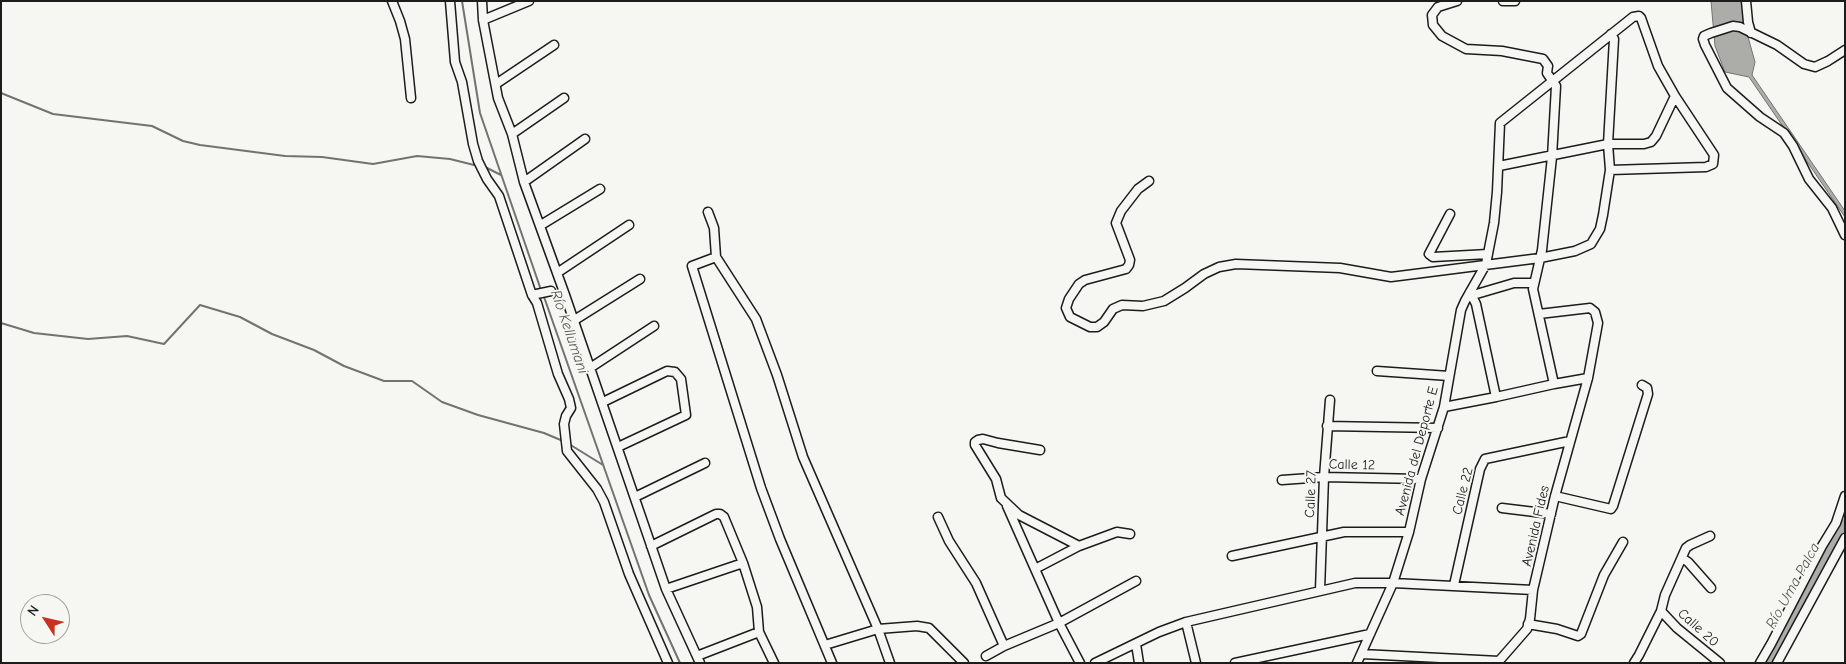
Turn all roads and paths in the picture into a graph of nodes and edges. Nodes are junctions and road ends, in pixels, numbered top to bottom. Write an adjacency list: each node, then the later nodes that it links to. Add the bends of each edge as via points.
1 (392, 1): 17 (street, via 405,40)
2 (450, 1): 105 (street, via 455,62 478,161 499,196 542,293 537,303 571,408 564,424 567,451 604,502 629,574)
3 (482, 1): 9 (street)
4 (529, 1): 9 (street)
5 (1457, 1): 14 (street, via 1438,7 1432,15 1433,25 1442,36 1466,49 1502,51 1543,59)
6 (1503, 1): 7 (street)
7 (1515, 1)
8 (1746, 1): 10 (street)
9 (483, 20): 15 (street)
10 (1751, 33): 13 (street, via 1809,66 1820,65); 32 (street, via 1733,26 1703,39 1727,88 1784,133 1809,179 1832,208)
11 (1611, 34): 14 (street); 16 (street, via 1633,16 1639,16 1658,66); 21 (street, via 1614,39)
12 (554, 45): 15 (street)
13 (1845, 50)
14 (1553, 81): 22 (street, via 1556,86); 23 (street, Avenida del Deporte E, via 1500,123)
15 (496, 84): 19 (street)
16 (1675, 96): 21 (street, via 1651,142); 24 (street, via 1714,155 1713,164 1709,167)
17 (410, 98)
18 (564, 98): 19 (street)
19 (512, 134): 26 (street)
20 (585, 139): 26 (street)
21 (1608, 144): 22 (street); 24 (street)
22 (1552, 156): 23 (street); 35 (street)
23 (1499, 166): 33 (street, Avenida del Deporte E)
24 (1610, 170): 35 (street, via 1600,230 1591,244 1576,251)
25 (1149, 181): 36 (street, via 1138,189 1116,223 1130,260 1126,269 1085,280 1078,284 1069,299 1066,308 1070,317 1090,327 1097,327 1113,309 1122,305 1143,306 1164,301 1204,274 1236,264 1340,268 1391,277)
26 (524, 182): 30 (street)
27 (600, 188): 30 (street)
28 (708, 212): 34 (street, via 714,228)
29 (1450, 214): 33 (street, via 1429,254 1434,257)
30 (540, 226): 37 (street)
31 (629, 226): 37 (street)
32 (1845, 235)
33 (1488, 254): 36 (street, Avenida del Deporte E)
34 (716, 257): 93 (street, via 756,319 803,457); 97 (street, via 692,266 761,488)
35 (1540, 258): 36 (street); 39 (street)
36 (1486, 264): 40 (street, Avenida del Deporte E)
37 (557, 273): 42 (street)
38 (640, 279): 42 (street)
39 (1534, 283): 40 (street); 41 (street)
40 (1471, 293): 46 (street, Avenida del Deporte E, via 1461,310); 50 (street)
41 (1539, 314): 47 (street, Avenida Fides, via 1586,308 1593,310 1598,323); 48 (street)
42 (573, 320): 44 (street)
43 (654, 326): 44 (street)
44 (590, 368): 52 (street)
45 (1377, 371): 46 (street)
46 (1449, 376): 53 (street, Avenida del Deporte E)
47 (1588, 378): 48 (street); 56 (street, Avenida Fides)
48 (1554, 384): 50 (street)
49 (1642, 385): 63 (street, via 1648,394 1611,509)
50 (1496, 397): 53 (street)
51 (1330, 400): 54 (street, Calle 27)
52 (603, 402): 57 (street); 57 (street, via 667,371 675,372 681,380 686,415)
53 (1444, 407): 55 (street, Avenida del Deporte E)
54 (1327, 426): 55 (street); 60 (street, Calle 27)
55 (1438, 428): 62 (street, Avenida del Deporte E)
56 (1570, 441): 63 (street, Avenida Fides); 84 (street, Calle 22, via 1485,459)
57 (618, 447): 65 (street)
58 (1040, 450): 66 (street, via 983,439 975,442 996,480)
59 (705, 463): 65 (street)
60 (1324, 477): 61 (street, Calle 12); 62 (street, Calle 12); 73 (street, Calle 27)
61 (1282, 480)
62 (1421, 480): 70 (street, Avenida del Deporte E)
63 (1555, 496): 68 (street, Avenida Fides)
64 (1845, 496): 118 (street, via 1836,523)
65 (635, 497): 76 (street)
66 (1001, 498): 77 (street, via 1020,515); 81 (street)
67 (1502, 508): 68 (street)
68 (1551, 514): 88 (street, Avenida Fides)
69 (938, 517): 98 (street, via 976,583)
70 (1409, 532): 73 (street, via 1344,532); 83 (street, Avenida del Deporte E)
71 (1130, 534): 77 (street, via 1117,532)
72 (1710, 536): 79 (street, via 1690,544)
73 (1322, 537): 78 (street); 87 (street, Calle 27)
74 (1845, 538): 119 (street)
75 (1623, 542): 92 (street, via 1604,575 1581,634 1578,636)
76 (651, 546): 80 (street, via 720,514); 86 (street)
77 (1078, 546): 81 (street)
78 (1232, 556)
79 (1682, 558): 85 (street); 89 (street)
80 (743, 563): 86 (street); 94 (street, via 757,607)
81 (1035, 569): 91 (street)
82 (1136, 581): 91 (street)
83 (1393, 583): 84 (street); 87 (street, via 1355,583); 95 (street, Avenida del Deporte E)
84 (1454, 585): 88 (street)
85 (1711, 588)
86 (666, 589): 102 (street)
87 (1320, 590): 90 (street)
88 (1533, 590): 92 (street, Avenida Fides)
89 (1661, 611): 103 (street); 117 (street, Calle 20)
90 (1186, 622): 96 (street); 114 (street)
91 (1060, 623): 98 (street); 111 (street)
92 (1528, 624): 104 (street, Avenida Fides)
93 (878, 629): 97 (street); 99 (street, via 929,628); 108 (street)
94 (759, 632): 102 (street); 106 (street)
95 (1370, 634): 100 (street, Avenida del Deporte E); 115 (street)
96 (1136, 644): 112 (street); 113 (street)
97 (825, 645): 107 (street)
98 (1004, 646): 101 (street)
99 (955, 654): 109 (street); 110 (street)
100 (1362, 654): 104 (street, Avenida Fides); 116 (street, Avenida del Deporte E)
101 (986, 656)
102 (699, 659)
103 (1639, 661)
104 (1498, 662)
105 (668, 663)
106 (774, 663)
107 (832, 663)
108 (890, 663)
109 (956, 663)
110 (964, 663)
111 (1080, 663)
112 (1095, 663)
113 (1139, 663)
114 (1196, 663)
115 (1235, 663)
116 (1357, 663)
117 (1720, 663)
118 (1760, 663)
119 (1777, 663)

